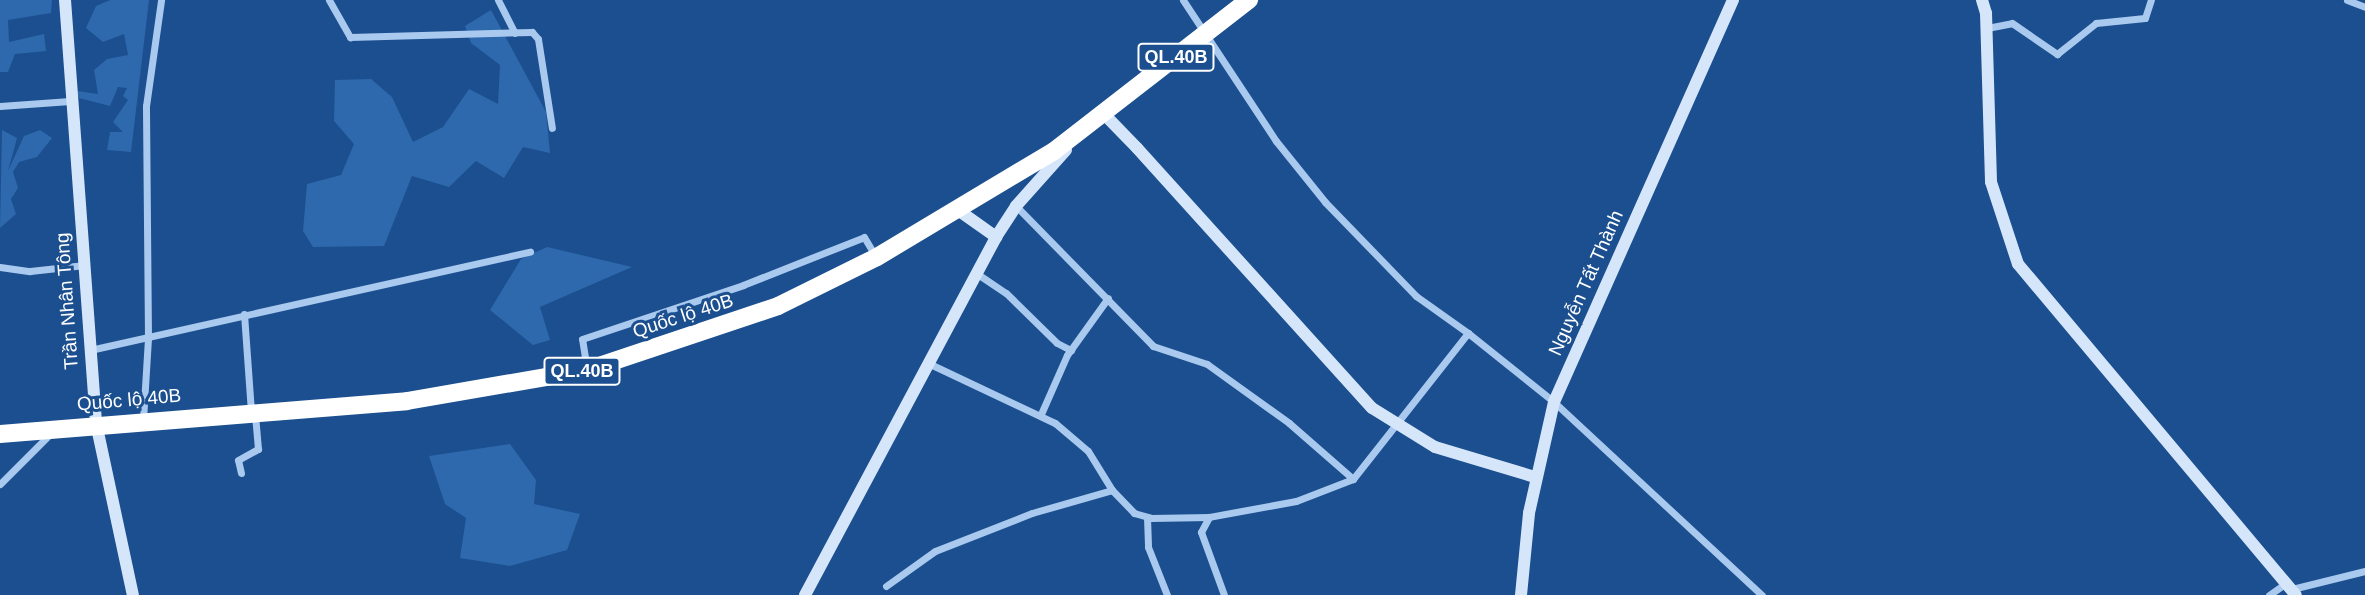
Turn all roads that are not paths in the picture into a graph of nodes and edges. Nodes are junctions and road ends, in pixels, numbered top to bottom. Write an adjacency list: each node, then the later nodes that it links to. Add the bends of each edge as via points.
1 (65, 0): 15 (main road, Trần Nhân Tông)
2 (161, 0): 30 (street, via 146,106)
3 (329, 0): 13 (street, via 350,37)
4 (498, 0): 13 (street)
5 (1184, 0): 14 (street)
6 (1249, 0): 14 (highway, Quốc lộ 40B / QL.40B)
7 (1733, 0): 35 (main road, Nguyễn Tất Thành)
8 (1982, 0): 12 (main road)
9 (2151, 0): 12 (street, via 2145,18 2096,23 2057,54 2012,23)
10 (2352, 1): 11 (street)
11 (2365, 7)
12 (1987, 28): 52 (main road, via 1991,182 2018,264)
13 (515, 33): 18 (street, via 531,32 538,39)
14 (1205, 34): 17 (highway, Quốc lộ 40B / QL.40B); 29 (street, via 1276,141 1325,202 1416,296)
15 (70, 101): 16 (street); 24 (main road, Trần Nhân Tông)
16 (0, 106)
17 (1103, 113): 19 (main road); 20 (highway, Quốc lộ 40B / QL.40B, via 1054,151); 40 (main road, via 1341,377 1372,408)
18 (552, 128)
19 (1016, 206): 21 (main road); 27 (street, via 1057,253)
20 (958, 210): 21 (main road); 23 (highway, Quốc lộ 40B / QL.40B)
21 (996, 237): 26 (main road)
22 (530, 252): 28 (street)
23 (877, 257): 34 (highway, Quốc lộ 40B / QL.40B, via 778,306); 34 (street, via 864,237 743,285 582,339)
24 (85, 265): 25 (street, via 30,271); 31 (main road, Trần Nhân Tông)
25 (0, 267)
26 (976, 274): 32 (street, via 1015,299 1057,343); 33 (main road)
27 (1108, 298): 32 (street); 45 (street, via 1153,346 1207,364 1289,423)
28 (244, 314): 30 (street); 36 (street)
29 (1468, 333): 35 (street); 40 (street)
30 (148, 338): 31 (street); 38 (street)
31 (90, 350): 39 (main road, Trần Nhân Tông)
32 (1071, 350): 37 (street)
33 (930, 364): 37 (street, via 997,399); 54 (main road)
34 (587, 370): 36 (highway, Quốc lộ 40B / QL.40B, via 407,401)
35 (1554, 402): 44 (main road, Nguyễn Tất Thành); 58 (street)
36 (253, 411): 38 (highway, Quốc lộ 40B / QL.40B); 43 (street, via 258,449 238,460)
37 (1041, 414): 47 (street, via 1088,451)
38 (143, 420): 39 (highway, Quốc lộ 40B / QL.40B)
39 (96, 424): 41 (highway, Quốc lộ 40B / QL.40B); 53 (main road, Trần Nhân Tông)
40 (1398, 425): 44 (main road, via 1445,451); 45 (street)
41 (55, 428): 42 (highway, Quốc lộ 40B / QL.40B); 46 (street)
42 (0, 435)
43 (241, 473)
44 (1535, 477): 57 (main road, Nguyễn Tất Thành)
45 (1353, 479): 49 (street, via 1296,501)
46 (0, 484)
47 (1112, 490): 48 (street, via 1134,513); 51 (street, via 1032,513 944,547 909,565)
48 (1147, 517): 49 (street); 55 (street, via 1148,547)
49 (1209, 517): 56 (street, via 1202,532)
50 (2365, 571): 52 (street)
51 (886, 586)
52 (2291, 589): 59 (street)
53 (133, 595)
54 (805, 595)
55 (1167, 595)
56 (1224, 595)
57 (1521, 595)
58 (1762, 595)
59 (2269, 595)

